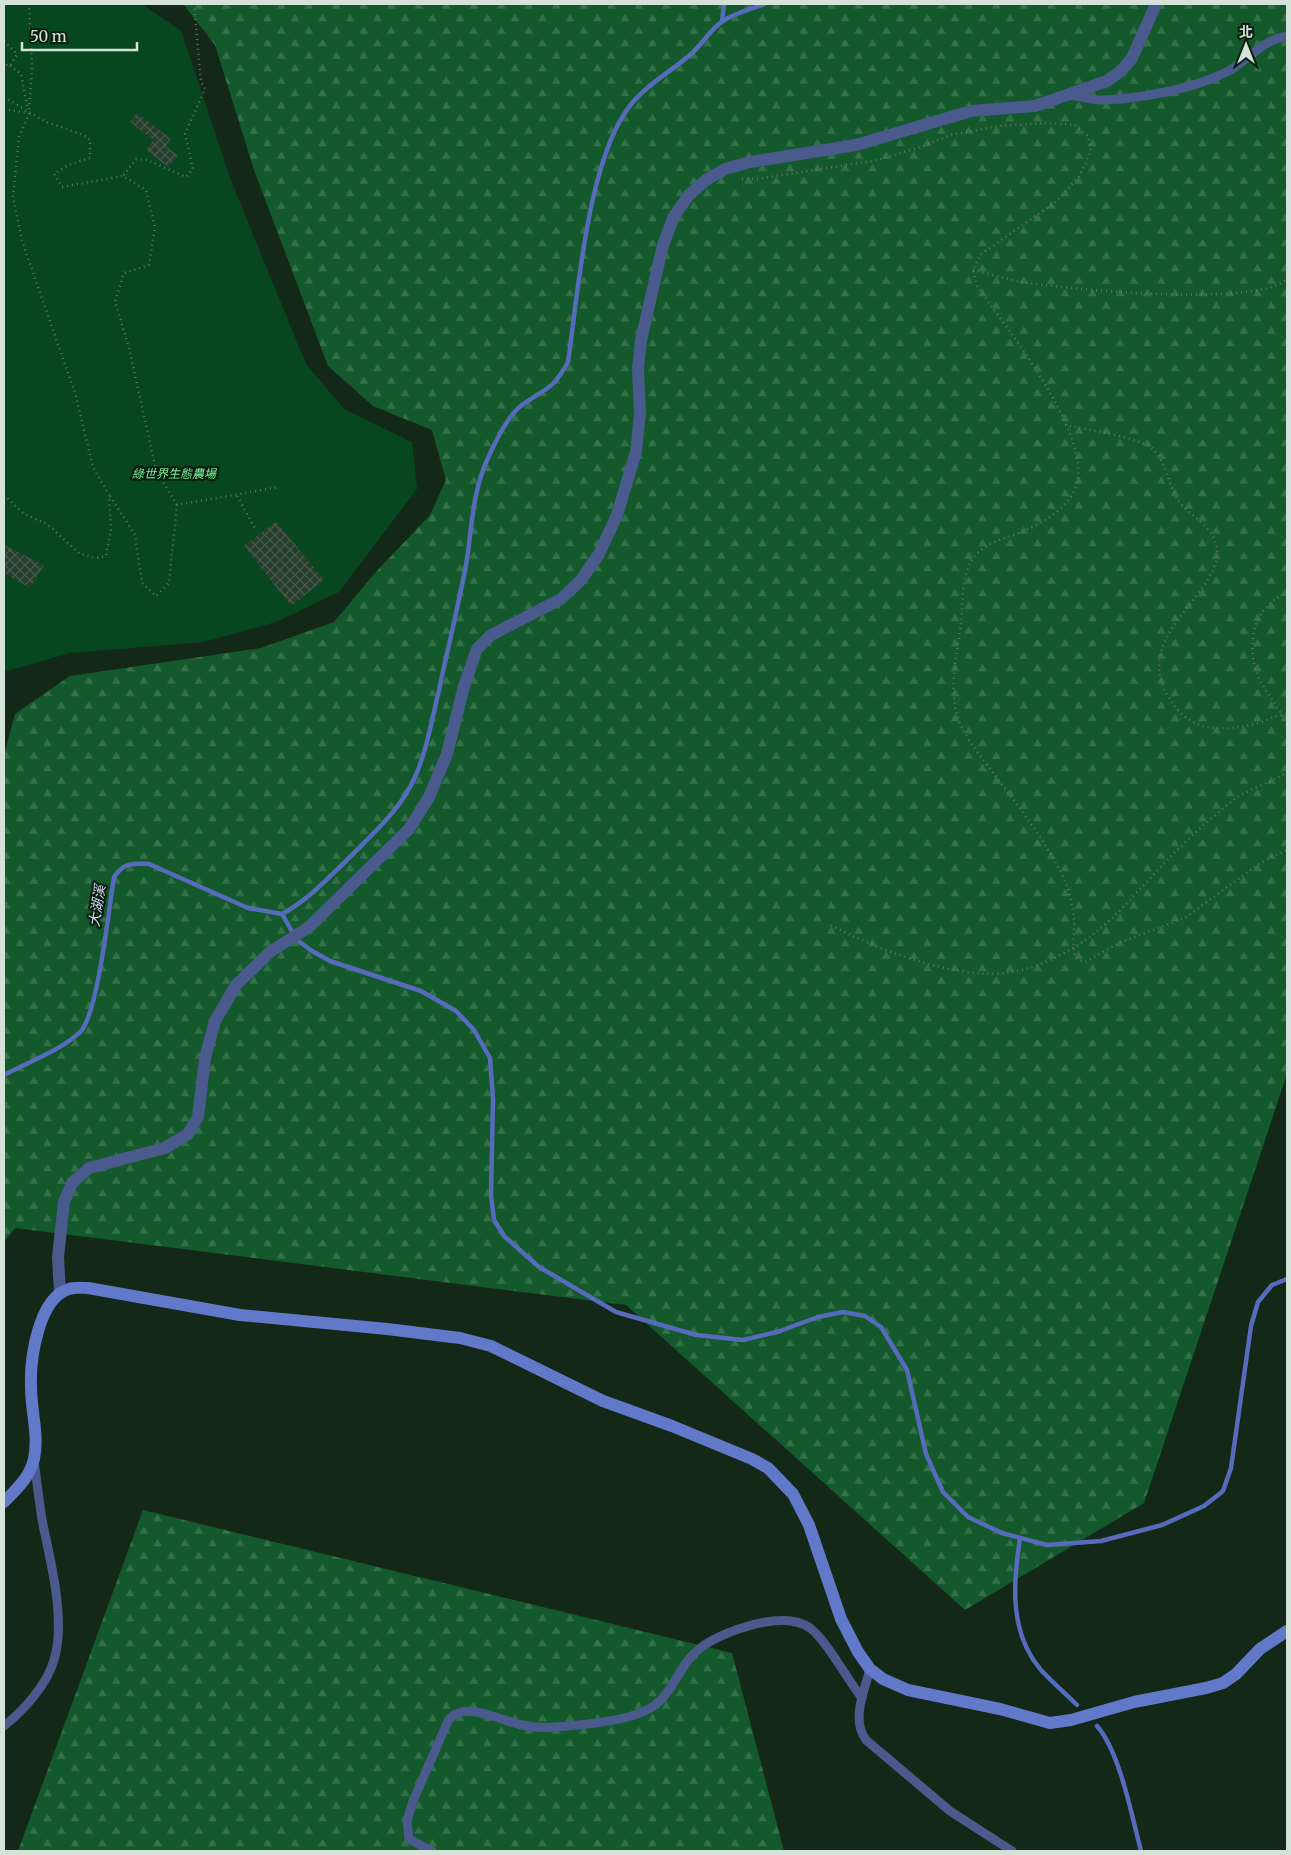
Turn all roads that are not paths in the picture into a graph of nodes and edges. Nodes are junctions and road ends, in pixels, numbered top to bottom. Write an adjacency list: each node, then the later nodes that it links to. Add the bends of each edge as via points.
1 (1156, 4): 3 (street, via 1132,58 1121,71 1108,81)
2 (1287, 36): 3 (lane, via 1263,44 1235,67 1218,76 1171,90 1121,99 1099,100)
3 (1072, 95): 4 (street, via 1035,106 971,111 856,145 750,162 712,176 689,195 674,216 663,245 641,340 638,368 640,434 617,515 599,554 581,580 561,600 491,636 477,649 468,671 447,754 429,797 409,829 304,930 270,952 236,985 215,1022 205,1058 198,1117 188,1134 165,1148 89,1168 72,1183 64,1202 58,1257)
4 (60, 1294): 5 (street, via 49,1306 38,1331 32,1360 30,1388 36,1438); 8 (street, via 70,1289 88,1288 240,1315 387,1329 475,1342 491,1346 603,1401 752,1459 768,1468 793,1494 809,1525 841,1619)
5 (34, 1460): 6 (street, via 27,1477); 10 (lane, via 56,1592 58,1632 54,1660 44,1682)
6 (4, 1502)
7 (1287, 1631): 8 (street, via 1260,1649 1236,1674 1222,1683 1050,1723 908,1690)
8 (870, 1669): 9 (lane)
9 (862, 1698): 11 (lane, via 809,1628 782,1621 736,1629 699,1649 684,1664 655,1705 609,1721 542,1728 468,1711 458,1712 448,1721 407,1821 409,1839); 12 (lane, via 859,1731 866,1740 950,1810)
10 (4, 1726)
11 (432, 1851)
12 (1012, 1851)

